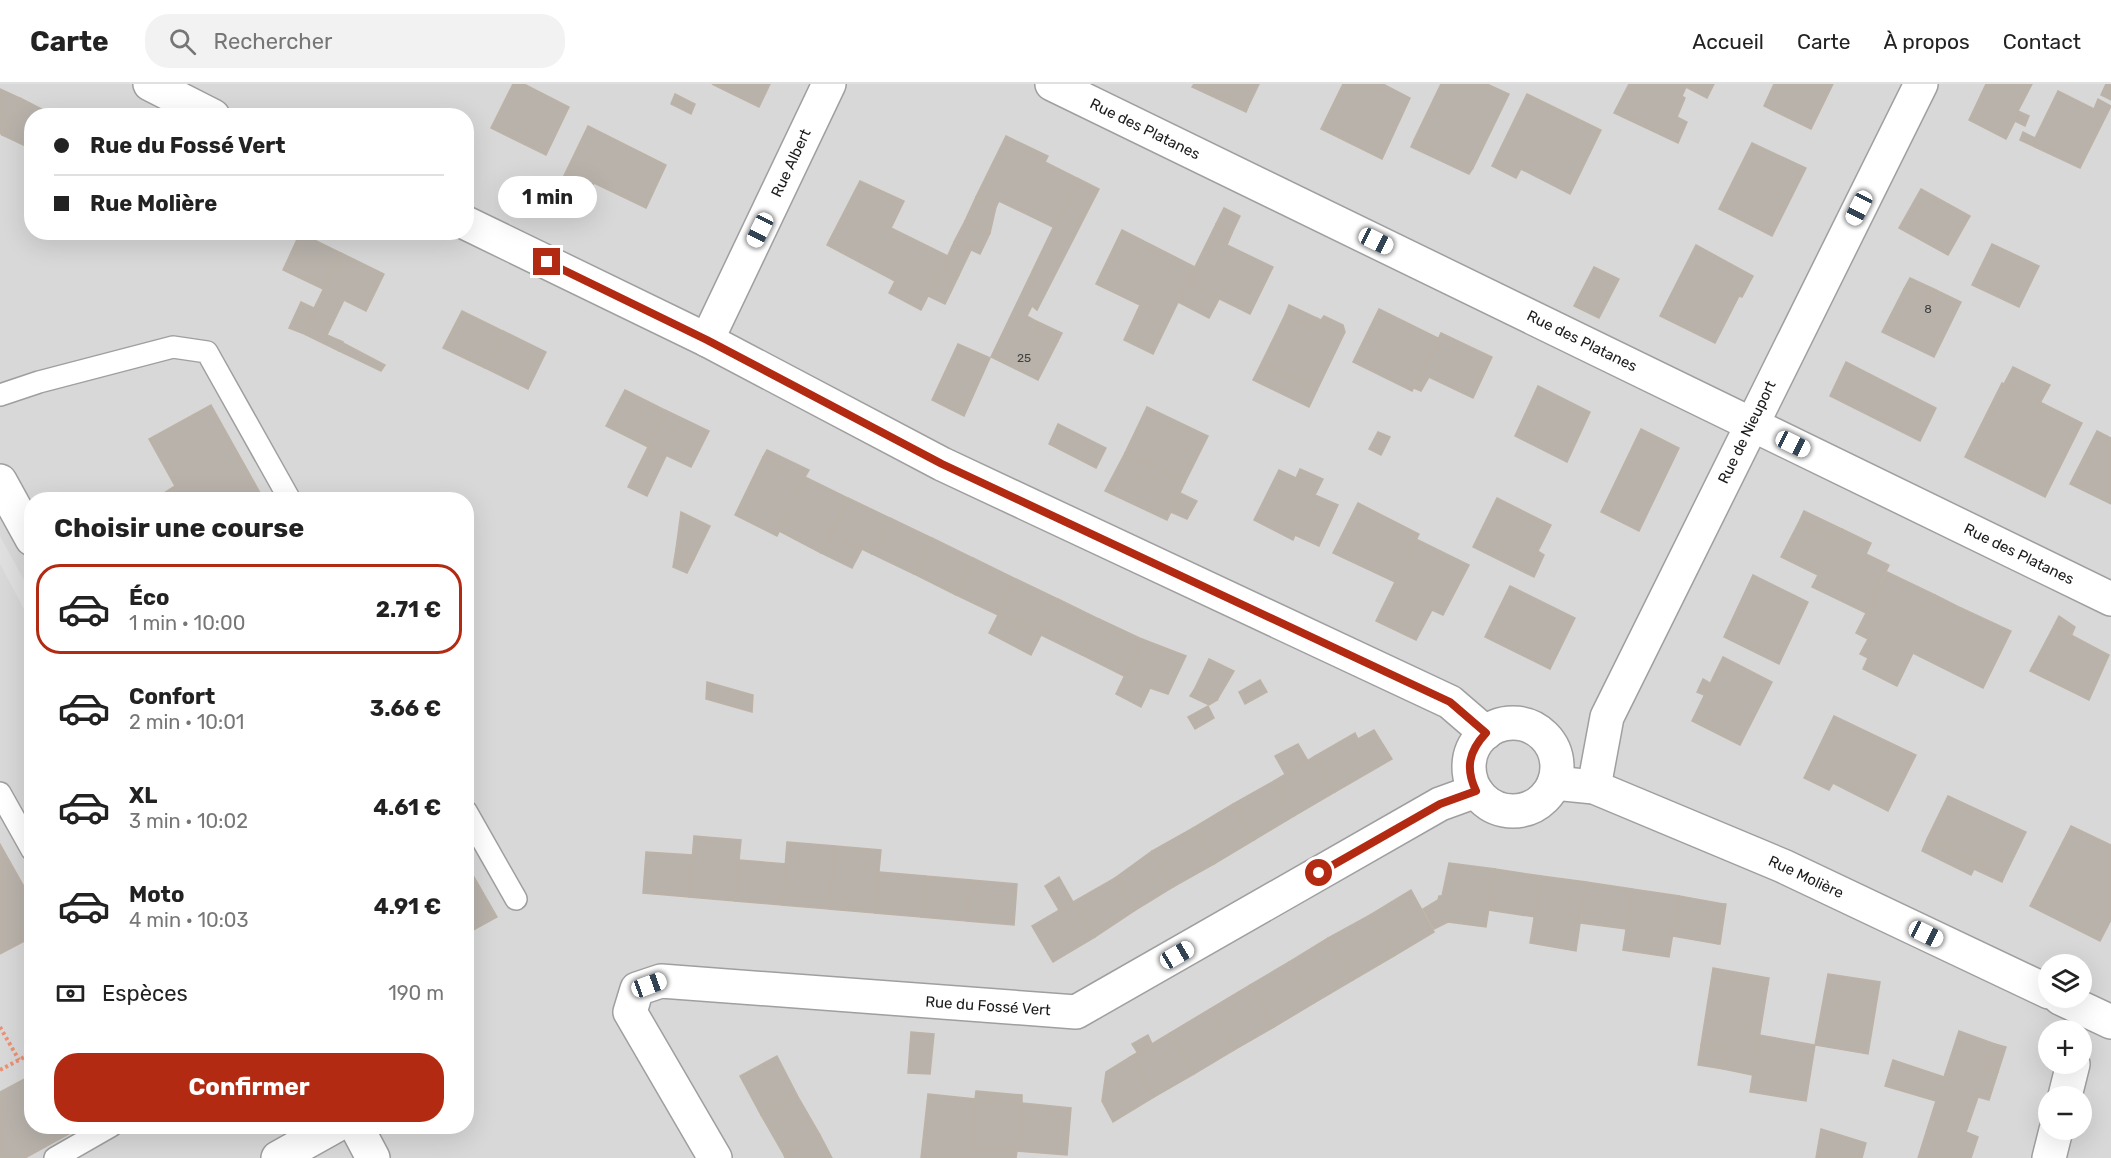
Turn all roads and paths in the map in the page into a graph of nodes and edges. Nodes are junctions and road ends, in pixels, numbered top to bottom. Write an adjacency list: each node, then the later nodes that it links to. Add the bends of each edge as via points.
1 (150, 84): 5 (street)
2 (829, 84): 7 (street, Rue Albert)
3 (1052, 84): 9 (street, Rue des Platanes)
4 (1921, 84): 9 (street, Rue de Nieuport)
5 (197, 108)
6 (474, 227): 7 (street)
7 (707, 340): 14 (street, via 942,464 1450,702)
8 (0, 395): 11 (lane, via 173,347 207,352)
9 (1751, 423): 13 (street, Rue des Platanes); 16 (street, Rue de Nieuport, via 1607,717)
10 (0, 481): 12 (street)
11 (286, 492)
12 (24, 524)
13 (2111, 599)
14 (1486, 733): 15 (street, via 1512,723 1539,731 1555,754); 17 (street, via 1477,742 1470,760 1470,779)
15 (1554, 783): 16 (street, Rue Molière); 17 (street, via 1543,799 1524,810 1497,808)
16 (1594, 788): 22 (street, Rue Molière, via 1783,866)
17 (1476, 791): 34 (street, Rue du Fossé Vert, via 1440,804 1076,1012 661,981 638,989 630,1012)
18 (0, 793): 20 (lane)
19 (474, 825): 21 (lane)
20 (24, 836)
21 (516, 899)
22 (2038, 987)
23 (0, 1027): 25 (path)
24 (24, 1057): 25 (path)
25 (19, 1060): 26 (path)
26 (0, 1071)
27 (97, 1134): 31 (lane)
28 (321, 1134): 32 (street)
29 (360, 1134): 33 (street)
30 (2054, 1140): 35 (street)
31 (55, 1158)
32 (278, 1158)
33 (373, 1158)
34 (715, 1158)
35 (2049, 1158)

